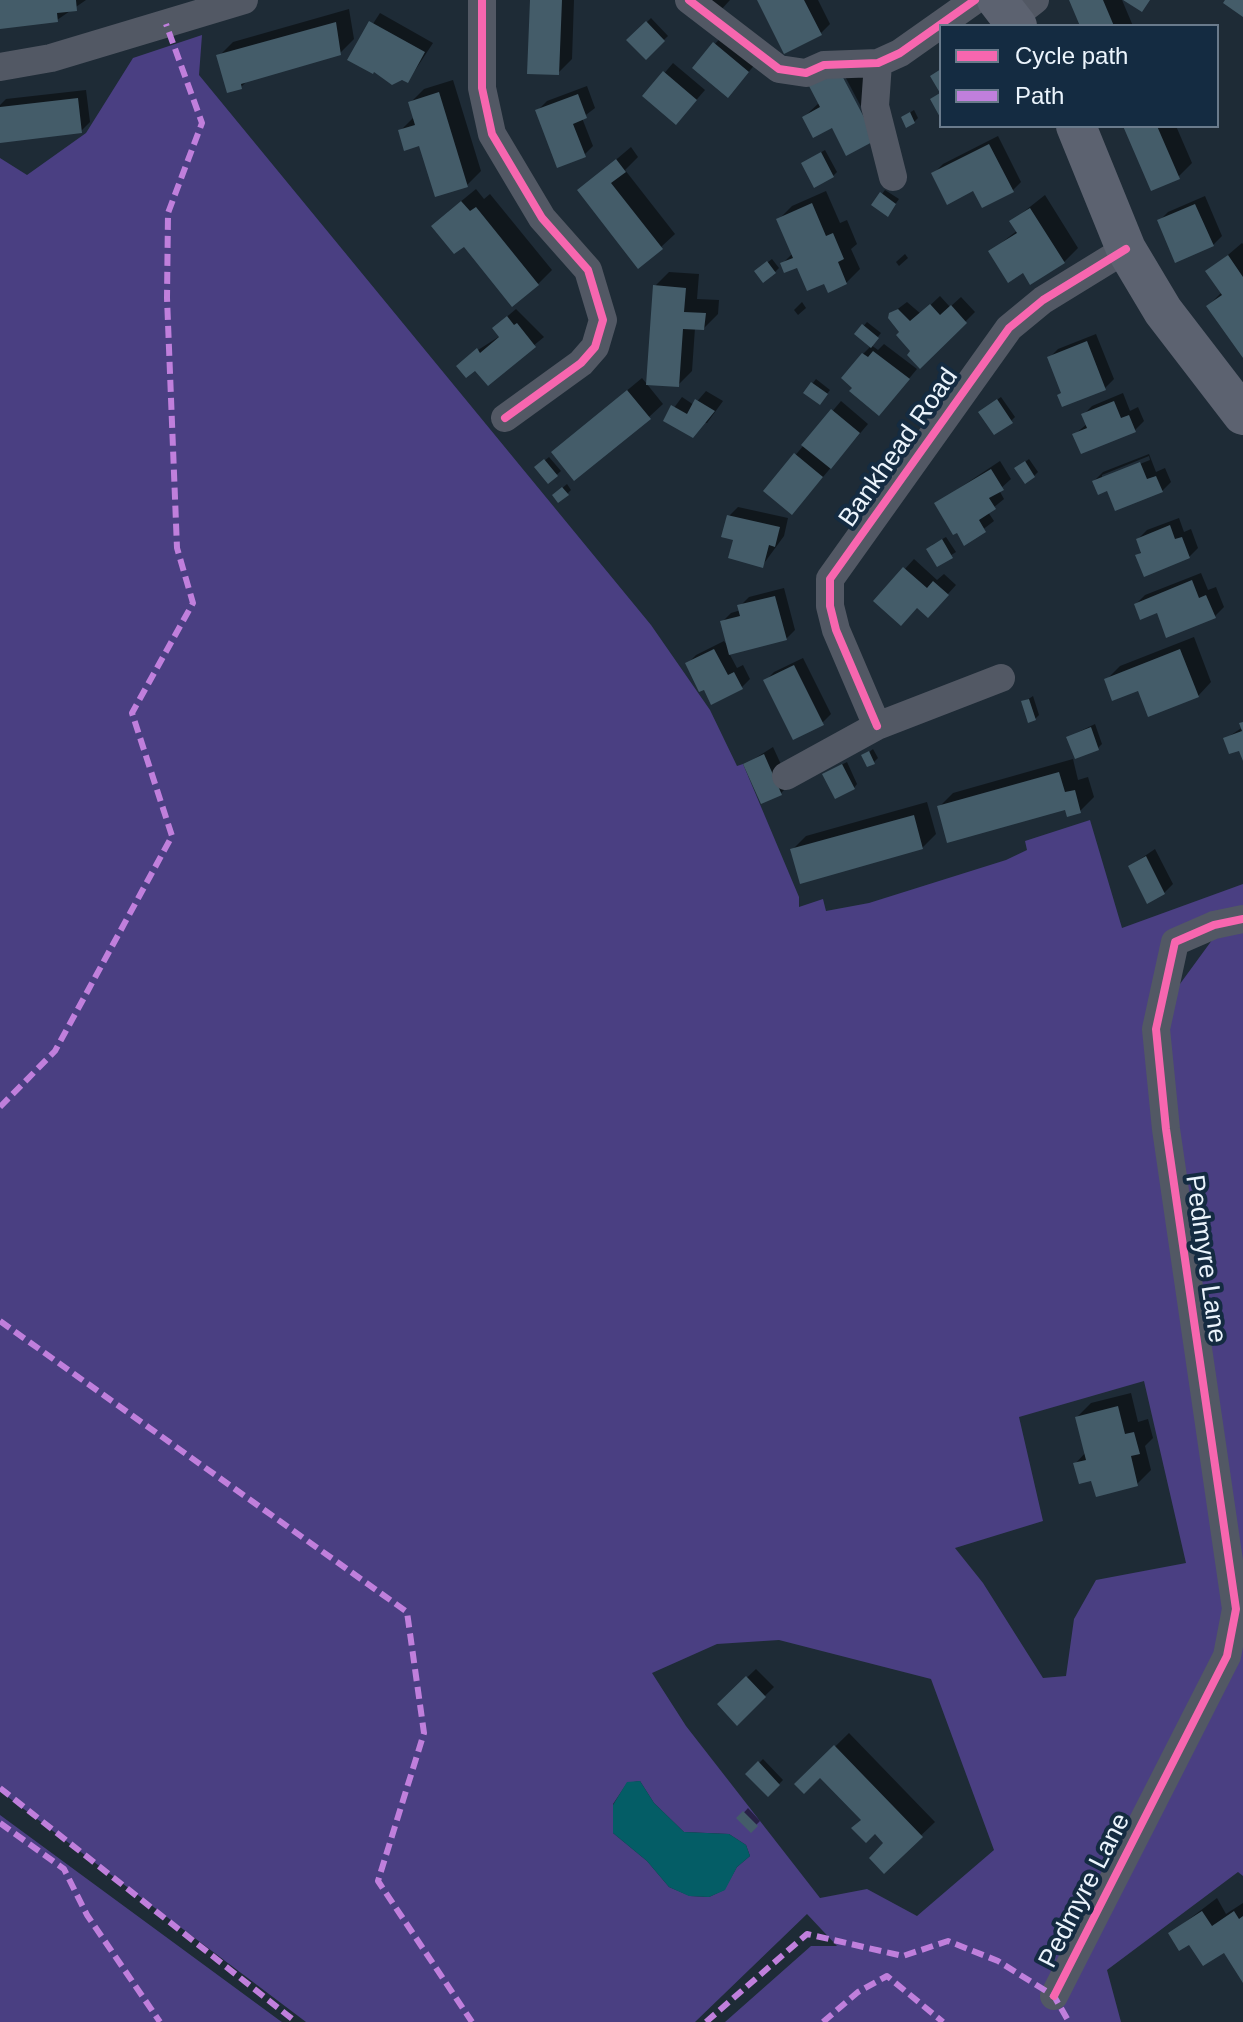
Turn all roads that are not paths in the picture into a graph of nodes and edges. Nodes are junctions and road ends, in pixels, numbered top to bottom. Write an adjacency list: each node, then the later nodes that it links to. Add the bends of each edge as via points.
1 (244, 0): 8 (street, via 51,58)
2 (482, 0): 12 (street, via 482,88 492,134 542,218 588,270 603,320 595,347)
3 (689, 0): 7 (street, via 779,69 806,73 824,65)
4 (975, 0): 5 (street)
5 (941, 24)
6 (939, 25): 7 (street)
7 (878, 63): 10 (street, via 875,106)
8 (0, 67)
9 (1077, 128): 11 (main road)
10 (893, 177)
11 (1126, 249): 13 (main road, via 1163,311); 15 (street, Bankhead Road, via 1043,300 1009,328 830,579 836,630)
12 (522, 415)
13 (1243, 415)
14 (1001, 678): 15 (street)
15 (877, 726): 16 (street)
16 (786, 776)
17 (1243, 919): 18 (street, Pedmyre Lane, via 1175,942 1156,1029 1236,1609 1227,1656)
18 (1054, 1996)

